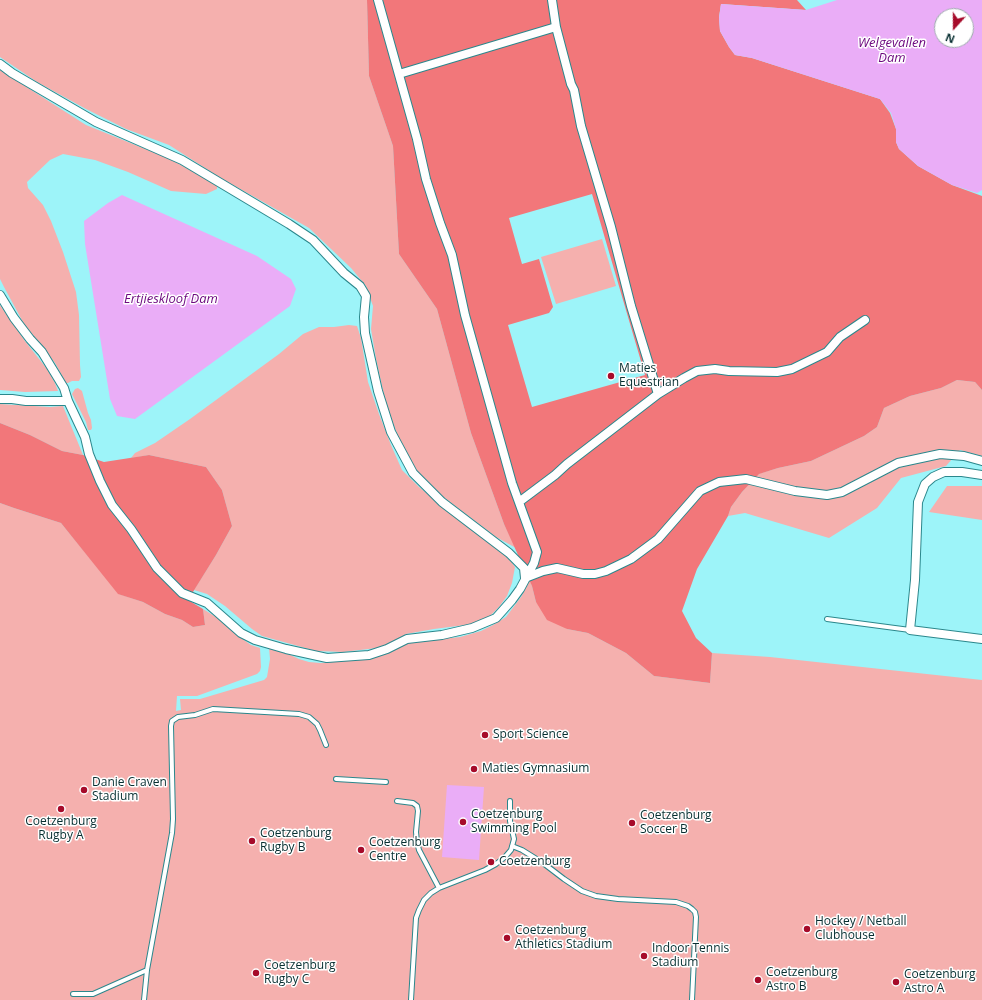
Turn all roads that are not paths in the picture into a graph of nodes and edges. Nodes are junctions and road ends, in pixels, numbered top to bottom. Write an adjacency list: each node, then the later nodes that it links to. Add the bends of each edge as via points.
1 (378, 0): 5 (street)
2 (552, 0): 3 (street)
3 (556, 27): 5 (street); 8 (street, via 631,306)
4 (0, 64): 14 (street, via 96,122 182,160 313,240 360,286 366,296 365,332 378,391 391,432 413,474 442,502 509,553 524,568)
5 (399, 74): 13 (street, via 426,179 452,255 465,315)
6 (0, 295): 10 (street, via 14,318 42,352 64,388)
7 (864, 320): 8 (street, via 840,337 827,352 792,369 777,372 715,369 697,371)
8 (658, 394): 13 (street)
9 (0, 398): 10 (street)
10 (68, 401): 14 (street, via 112,505 157,568 182,593 207,603 241,633 255,640 327,658 369,655 407,640 472,628 496,618)
11 (982, 461): 14 (street, via 940,454 898,463 842,492 827,495 795,491 746,479 718,482 700,491 658,539 631,559 594,574 557,568)
12 (982, 475): 16 (street, via 944,472 925,484 918,502)
13 (519, 502): 14 (street, via 538,552)
14 (526, 578)
15 (827, 619): 16 (lane)
16 (910, 630): 17 (street)
17 (982, 639)
18 (326, 745): 25 (lane, via 314,721 309,717 292,713 214,709 178,717 172,721 172,833)
19 (336, 778): 20 (lane)
20 (386, 782)
21 (397, 801): 24 (lane, via 417,806 416,832 419,850)
22 (510, 801): 23 (lane, via 514,839)
23 (512, 846): 24 (lane, via 505,857 496,864); 29 (lane, via 543,863 582,890 596,896 676,902 692,909 696,917)
24 (439, 888): 28 (lane, via 424,900 416,918)
25 (147, 970): 26 (lane, via 93,994); 27 (lane)
26 (73, 994)
27 (144, 1000)
28 (411, 1000)
29 (692, 1000)

